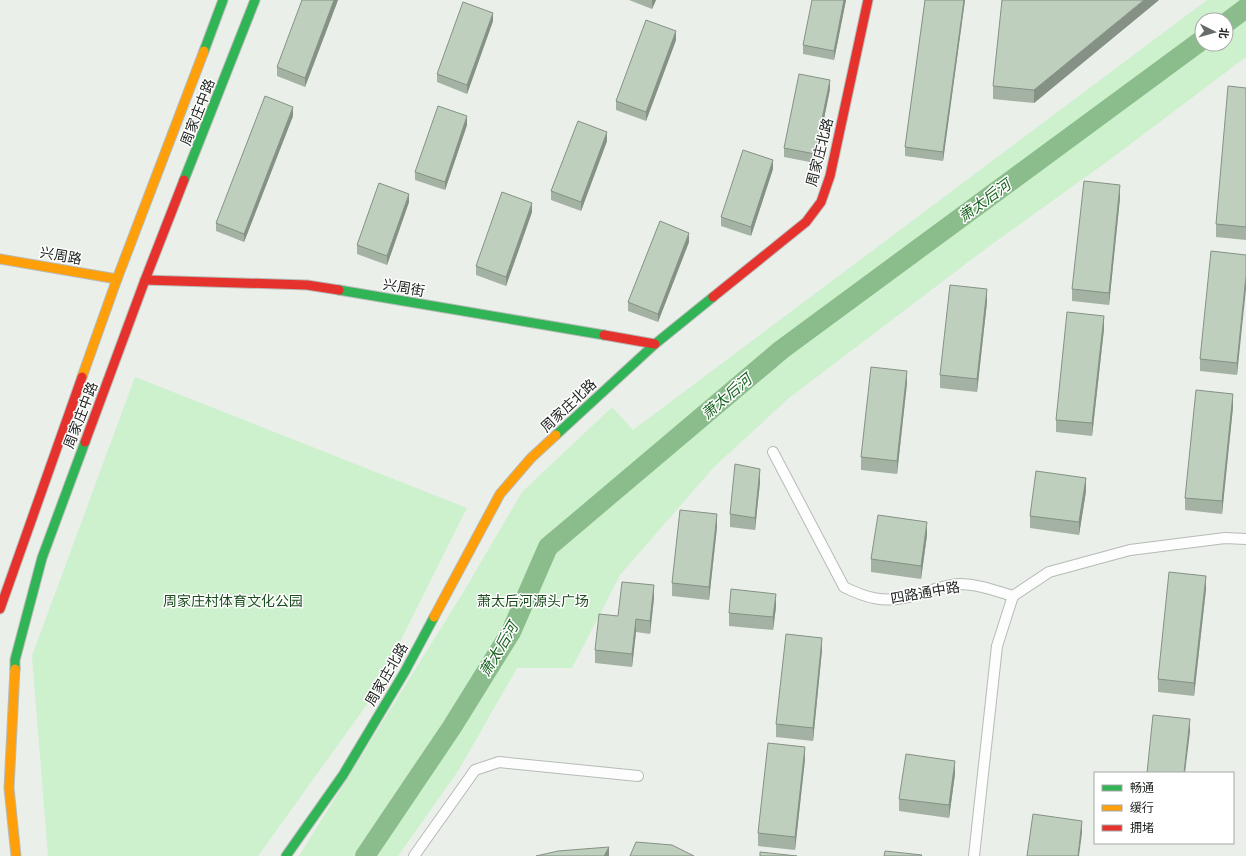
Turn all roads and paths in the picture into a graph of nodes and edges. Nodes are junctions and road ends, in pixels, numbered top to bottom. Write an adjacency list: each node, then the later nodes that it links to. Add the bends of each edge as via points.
1 (223, 0): 5 (street, 周家庄中路)
2 (255, 0): 6 (street, 周家庄中路)
3 (868, 0): 7 (street, 周家庄北路, via 830,176 821,202 806,222)
4 (0, 259): 5 (street, 兴周路)
5 (117, 279): 11 (street, 周家庄中路)
6 (146, 280): 7 (street, 兴周街, via 307,285); 13 (street, 周家庄中路, via 42,558 15,660 9,788)
7 (655, 344): 14 (street, 周家庄北路, via 531,458 500,494 404,673 343,775)
8 (773, 452): 10 (street, 四路通中路, via 844,587 863,596 880,599 908,597 959,584 984,587)
9 (1246, 539): 10 (street, via 1225,538 1130,550 1049,572)
10 (1013, 596): 16 (street, via 997,646)
11 (0, 609)
12 (638, 776): 15 (street, via 499,762 474,770)
13 (16, 856)
14 (286, 856)
15 (414, 856)
16 (974, 856)

